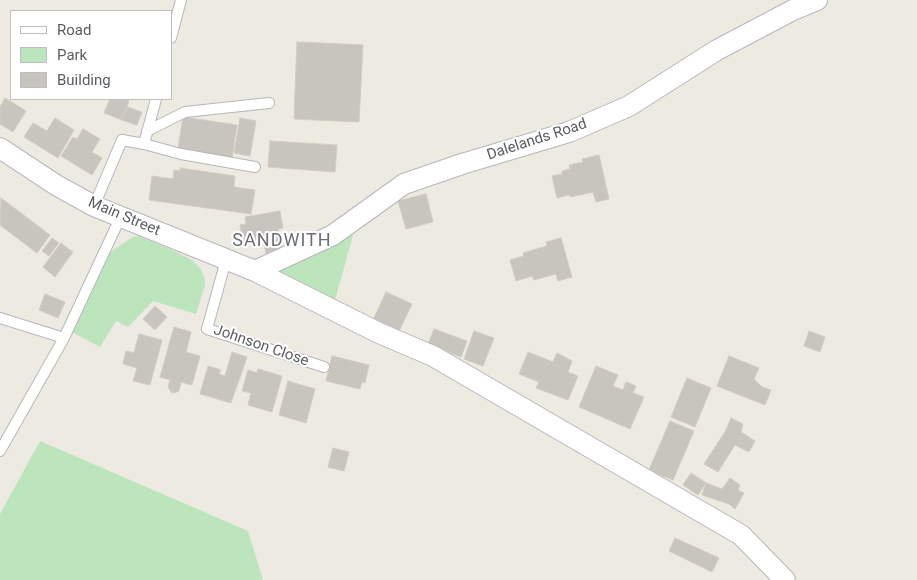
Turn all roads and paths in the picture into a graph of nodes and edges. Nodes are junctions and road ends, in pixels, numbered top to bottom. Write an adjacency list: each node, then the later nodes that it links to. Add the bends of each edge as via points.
1 (181, 0): 3 (lane)
2 (817, 0): 13 (street, Dalelands Road, via 717,50 629,106 568,132 404,184 333,235)
3 (172, 34)
4 (156, 100): 6 (lane)
5 (269, 103): 6 (lane, via 185,112)
6 (147, 131): 7 (lane)
7 (144, 144): 9 (lane); 10 (lane, via 122,140)
8 (0, 148): 10 (street, Main Street)
9 (255, 167)
10 (94, 206): 11 (street, Main Street)
11 (121, 216): 12 (street, Main Street); 15 (lane)
12 (226, 260): 13 (street, Main Street); 16 (lane, Johnson Close, via 207,329)
13 (255, 271): 18 (street, Main Street, via 379,333 433,356 716,520 741,535)
14 (0, 318): 15 (lane)
15 (64, 338): 17 (lane)
16 (324, 368)
17 (0, 452)
18 (785, 580)

